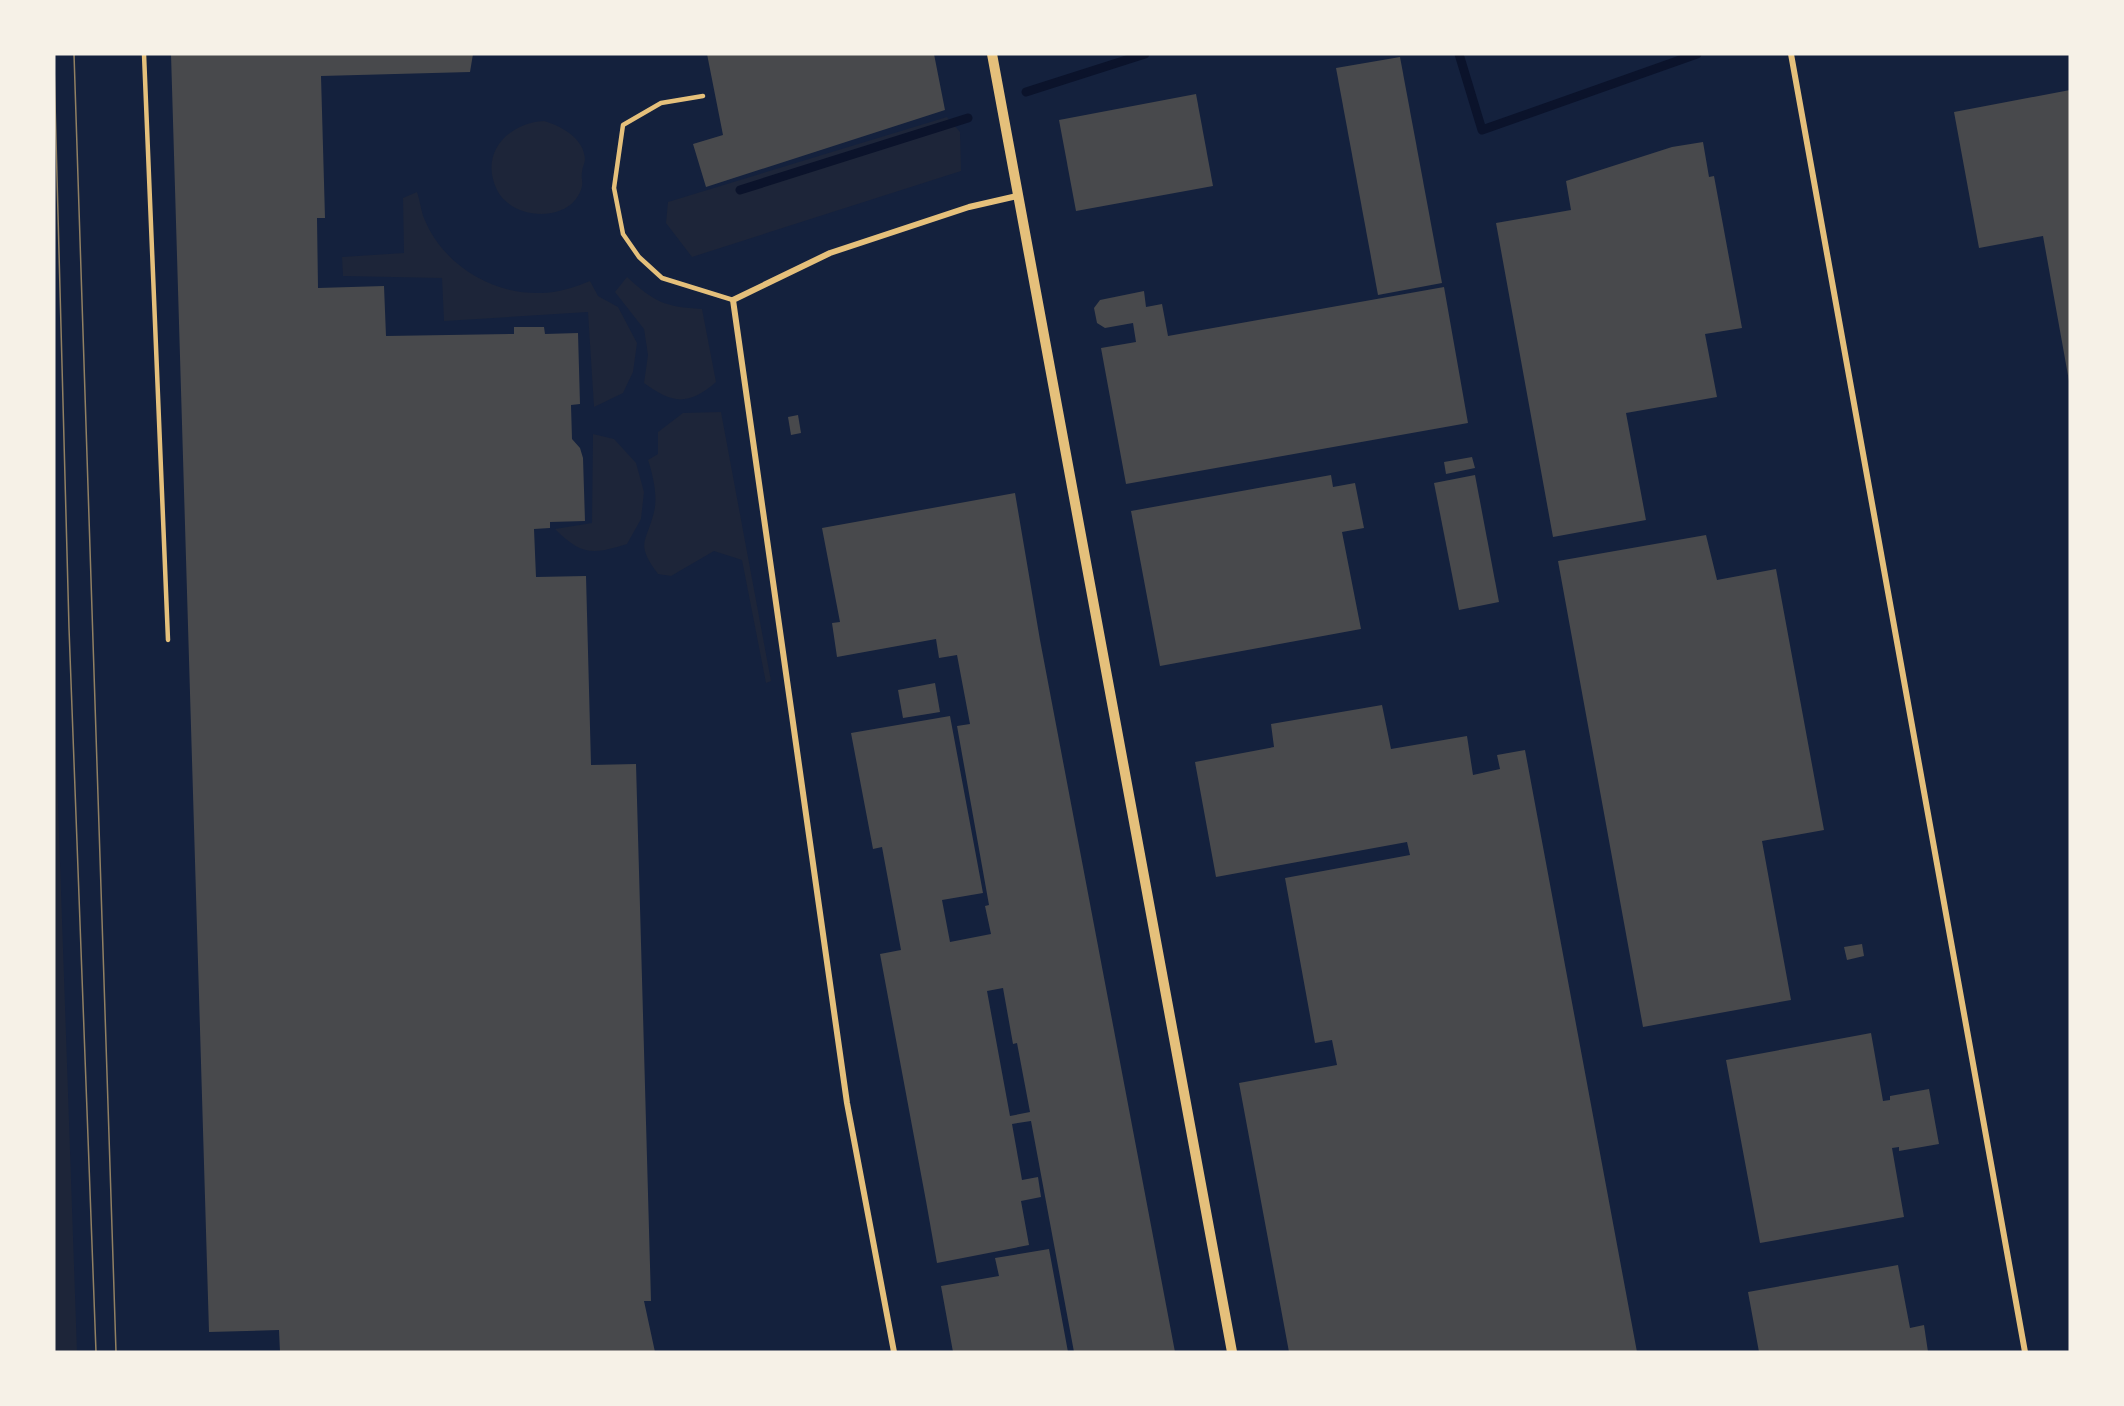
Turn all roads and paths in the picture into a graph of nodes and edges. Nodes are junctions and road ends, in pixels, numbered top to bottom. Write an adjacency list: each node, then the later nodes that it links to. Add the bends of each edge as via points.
1 (144, 54): 7 (lane)
2 (992, 54): 5 (street)
3 (1791, 54): 10 (street)
4 (703, 96): 6 (lane, via 662,104 622,125 614,188 623,234 639,257 662,278)
5 (1017, 196): 6 (street, via 969,207 830,254); 9 (street, via 1064,431)
6 (733, 300): 8 (street, via 847,1103)
7 (168, 640)
8 (894, 1352)
9 (1232, 1352)
10 (2025, 1352)

